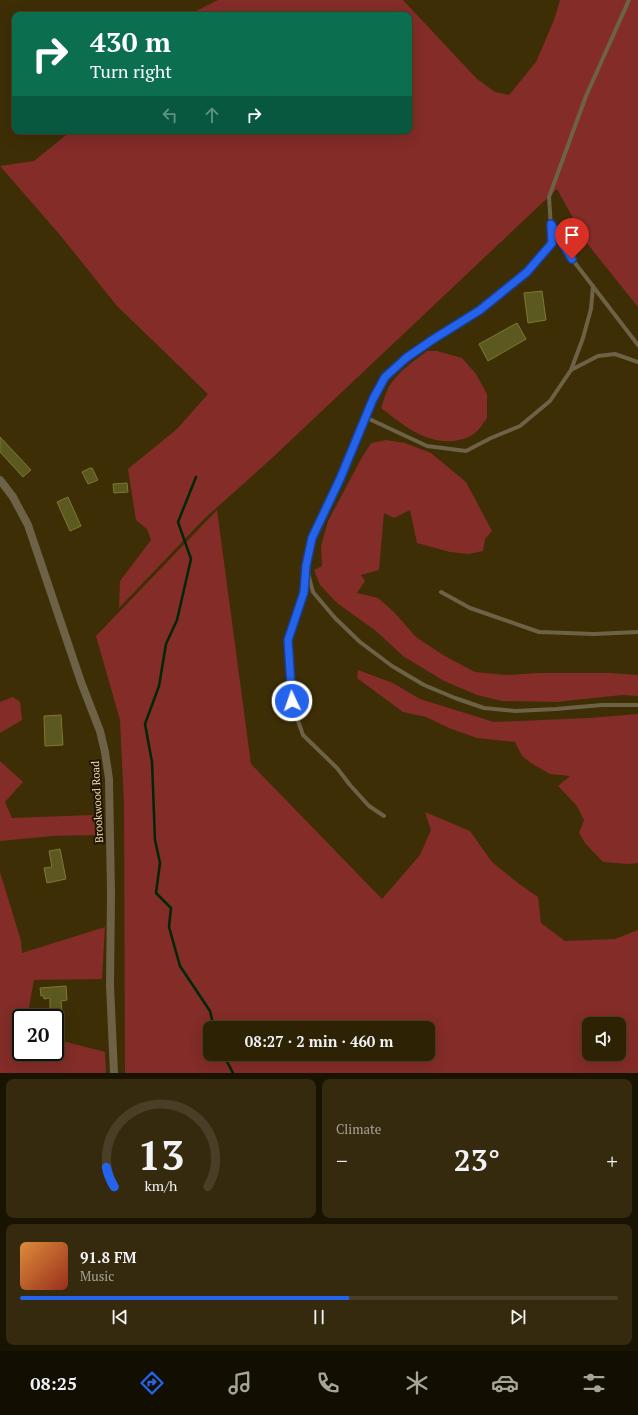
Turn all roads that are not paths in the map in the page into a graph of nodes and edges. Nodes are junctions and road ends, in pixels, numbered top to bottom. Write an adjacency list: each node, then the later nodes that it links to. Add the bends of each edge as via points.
1 (629, 0): 2 (lane, via 586,96 554,182 549,197)
2 (551, 224): 3 (lane, via 572,259); 7 (lane, via 552,243 527,272 480,310 406,358 385,377)
3 (593, 286): 4 (lane); 6 (lane, via 591,309)
4 (638, 345)
5 (638, 362): 6 (lane, via 615,354 598,356)
6 (571, 370): 7 (lane, via 550,401 520,426 466,451 427,446)
7 (365, 417): 9 (lane, via 312,538)
8 (0, 480): 14 (street, Brookwood Road, via 28,525 106,752 109,779 110,985)
9 (306, 566): 12 (lane, via 313,592 360,642 392,666 424,685 455,698 484,708 515,711); 13 (lane, via 304,592 288,640 292,701 303,735 337,768 369,806)
10 (441, 592): 11 (lane, via 470,608 539,632)
11 (638, 632)
12 (638, 705)
13 (384, 816)
14 (114, 1073)

